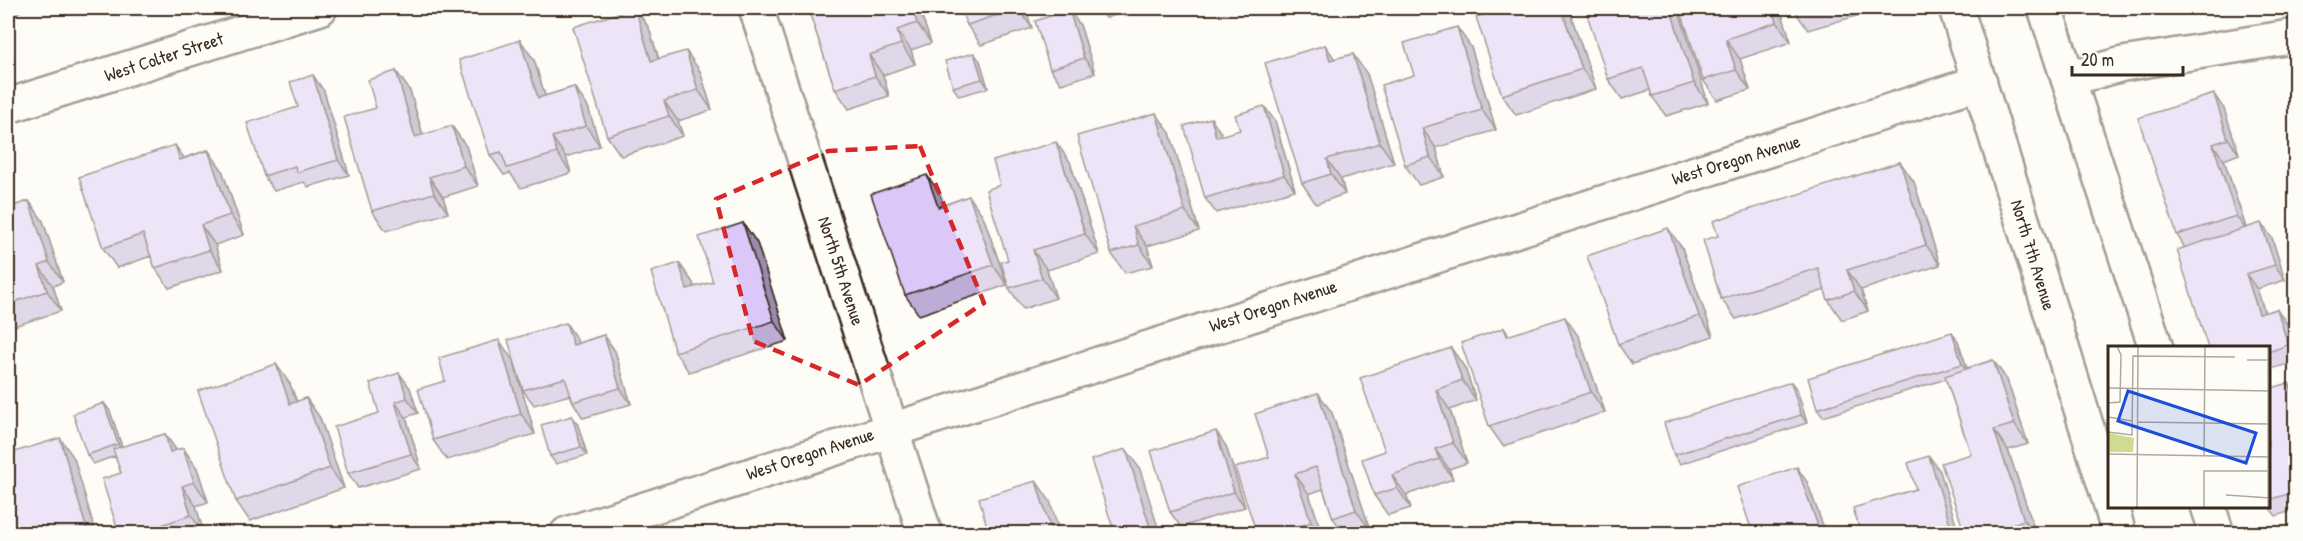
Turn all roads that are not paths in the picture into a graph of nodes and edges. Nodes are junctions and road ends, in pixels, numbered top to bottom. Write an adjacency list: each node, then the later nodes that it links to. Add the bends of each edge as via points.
1 (320, 8): 8 (street, West Colter Street)
2 (756, 8): 10 (street, North 5th Avenue)
3 (1956, 8): 7 (street, North 7th Avenue)
4 (2045, 8): 6 (street)
5 (2295, 36): 6 (street, via 2123,64)
6 (2068, 79): 9 (street)
7 (1980, 82): 10 (street, West Oregon Avenue); 11 (street, North 7th Avenue)
8 (8, 106)
9 (2155, 346)
10 (891, 428): 14 (street, West Oregon Avenue); 15 (street, North 5th Avenue)
11 (2108, 498)
12 (2111, 508): 16 (street, North 7th Avenue)
13 (2208, 508): 17 (street)
14 (567, 534)
15 (926, 534)
16 (2119, 534)
17 (2217, 534)

